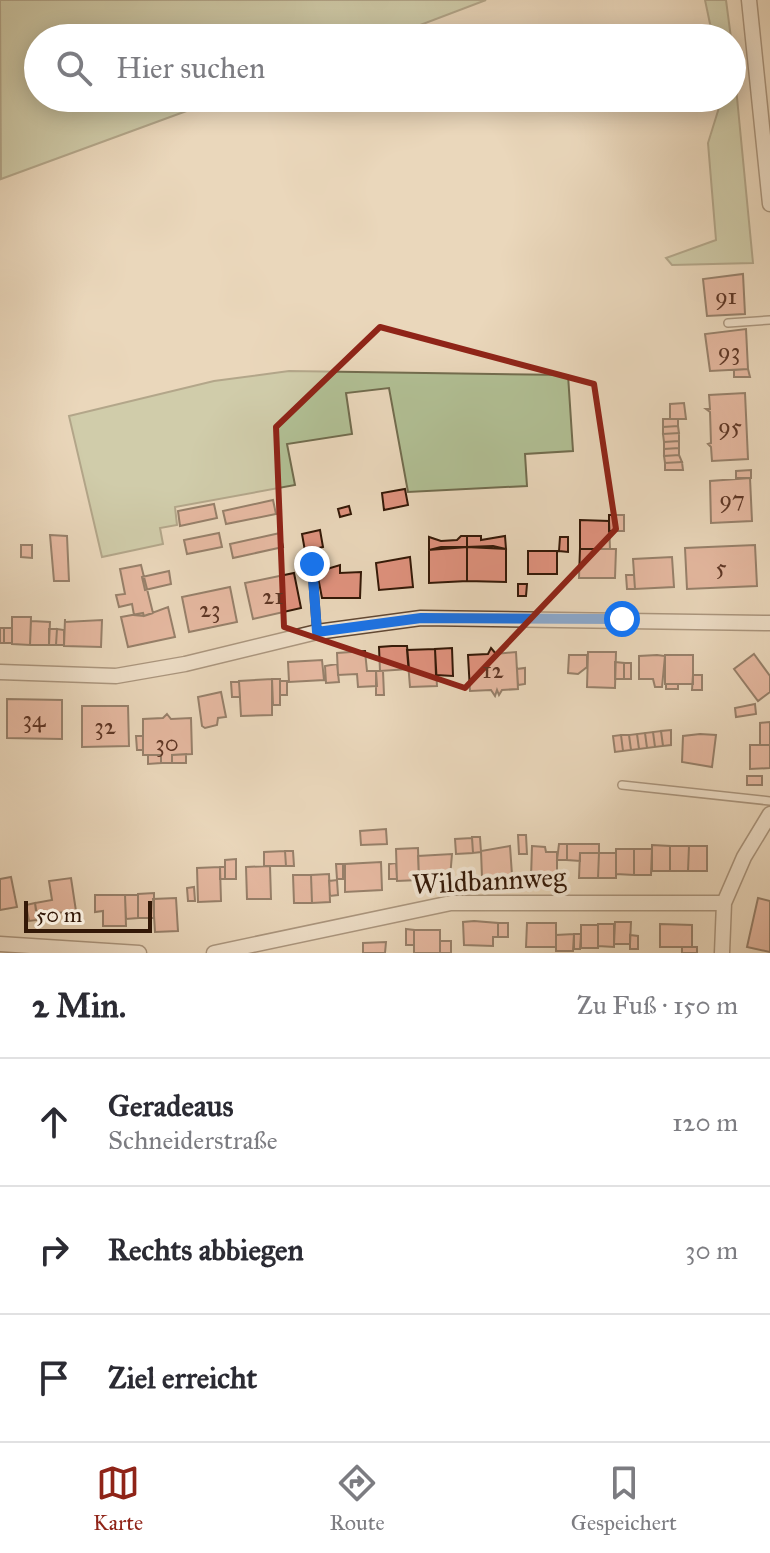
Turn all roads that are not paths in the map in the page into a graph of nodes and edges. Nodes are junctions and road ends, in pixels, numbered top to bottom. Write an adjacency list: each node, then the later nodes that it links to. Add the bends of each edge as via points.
1 (749, 0): 2 (street)
2 (768, 165): 3 (street)
3 (770, 204)
4 (770, 320): 5 (lane)
5 (728, 323)
6 (312, 564): 8 (lane)
7 (770, 623): 8 (street, via 421,618)
8 (317, 632): 9 (street, via 116,676)
9 (0, 672)
10 (622, 785): 11 (lane)
11 (770, 801)
12 (770, 814): 13 (street)
13 (724, 903): 16 (street, Wildbannweg, via 451,903); 17 (street)
14 (0, 944): 15 (street)
15 (139, 953)
16 (214, 953)
17 (722, 953)

